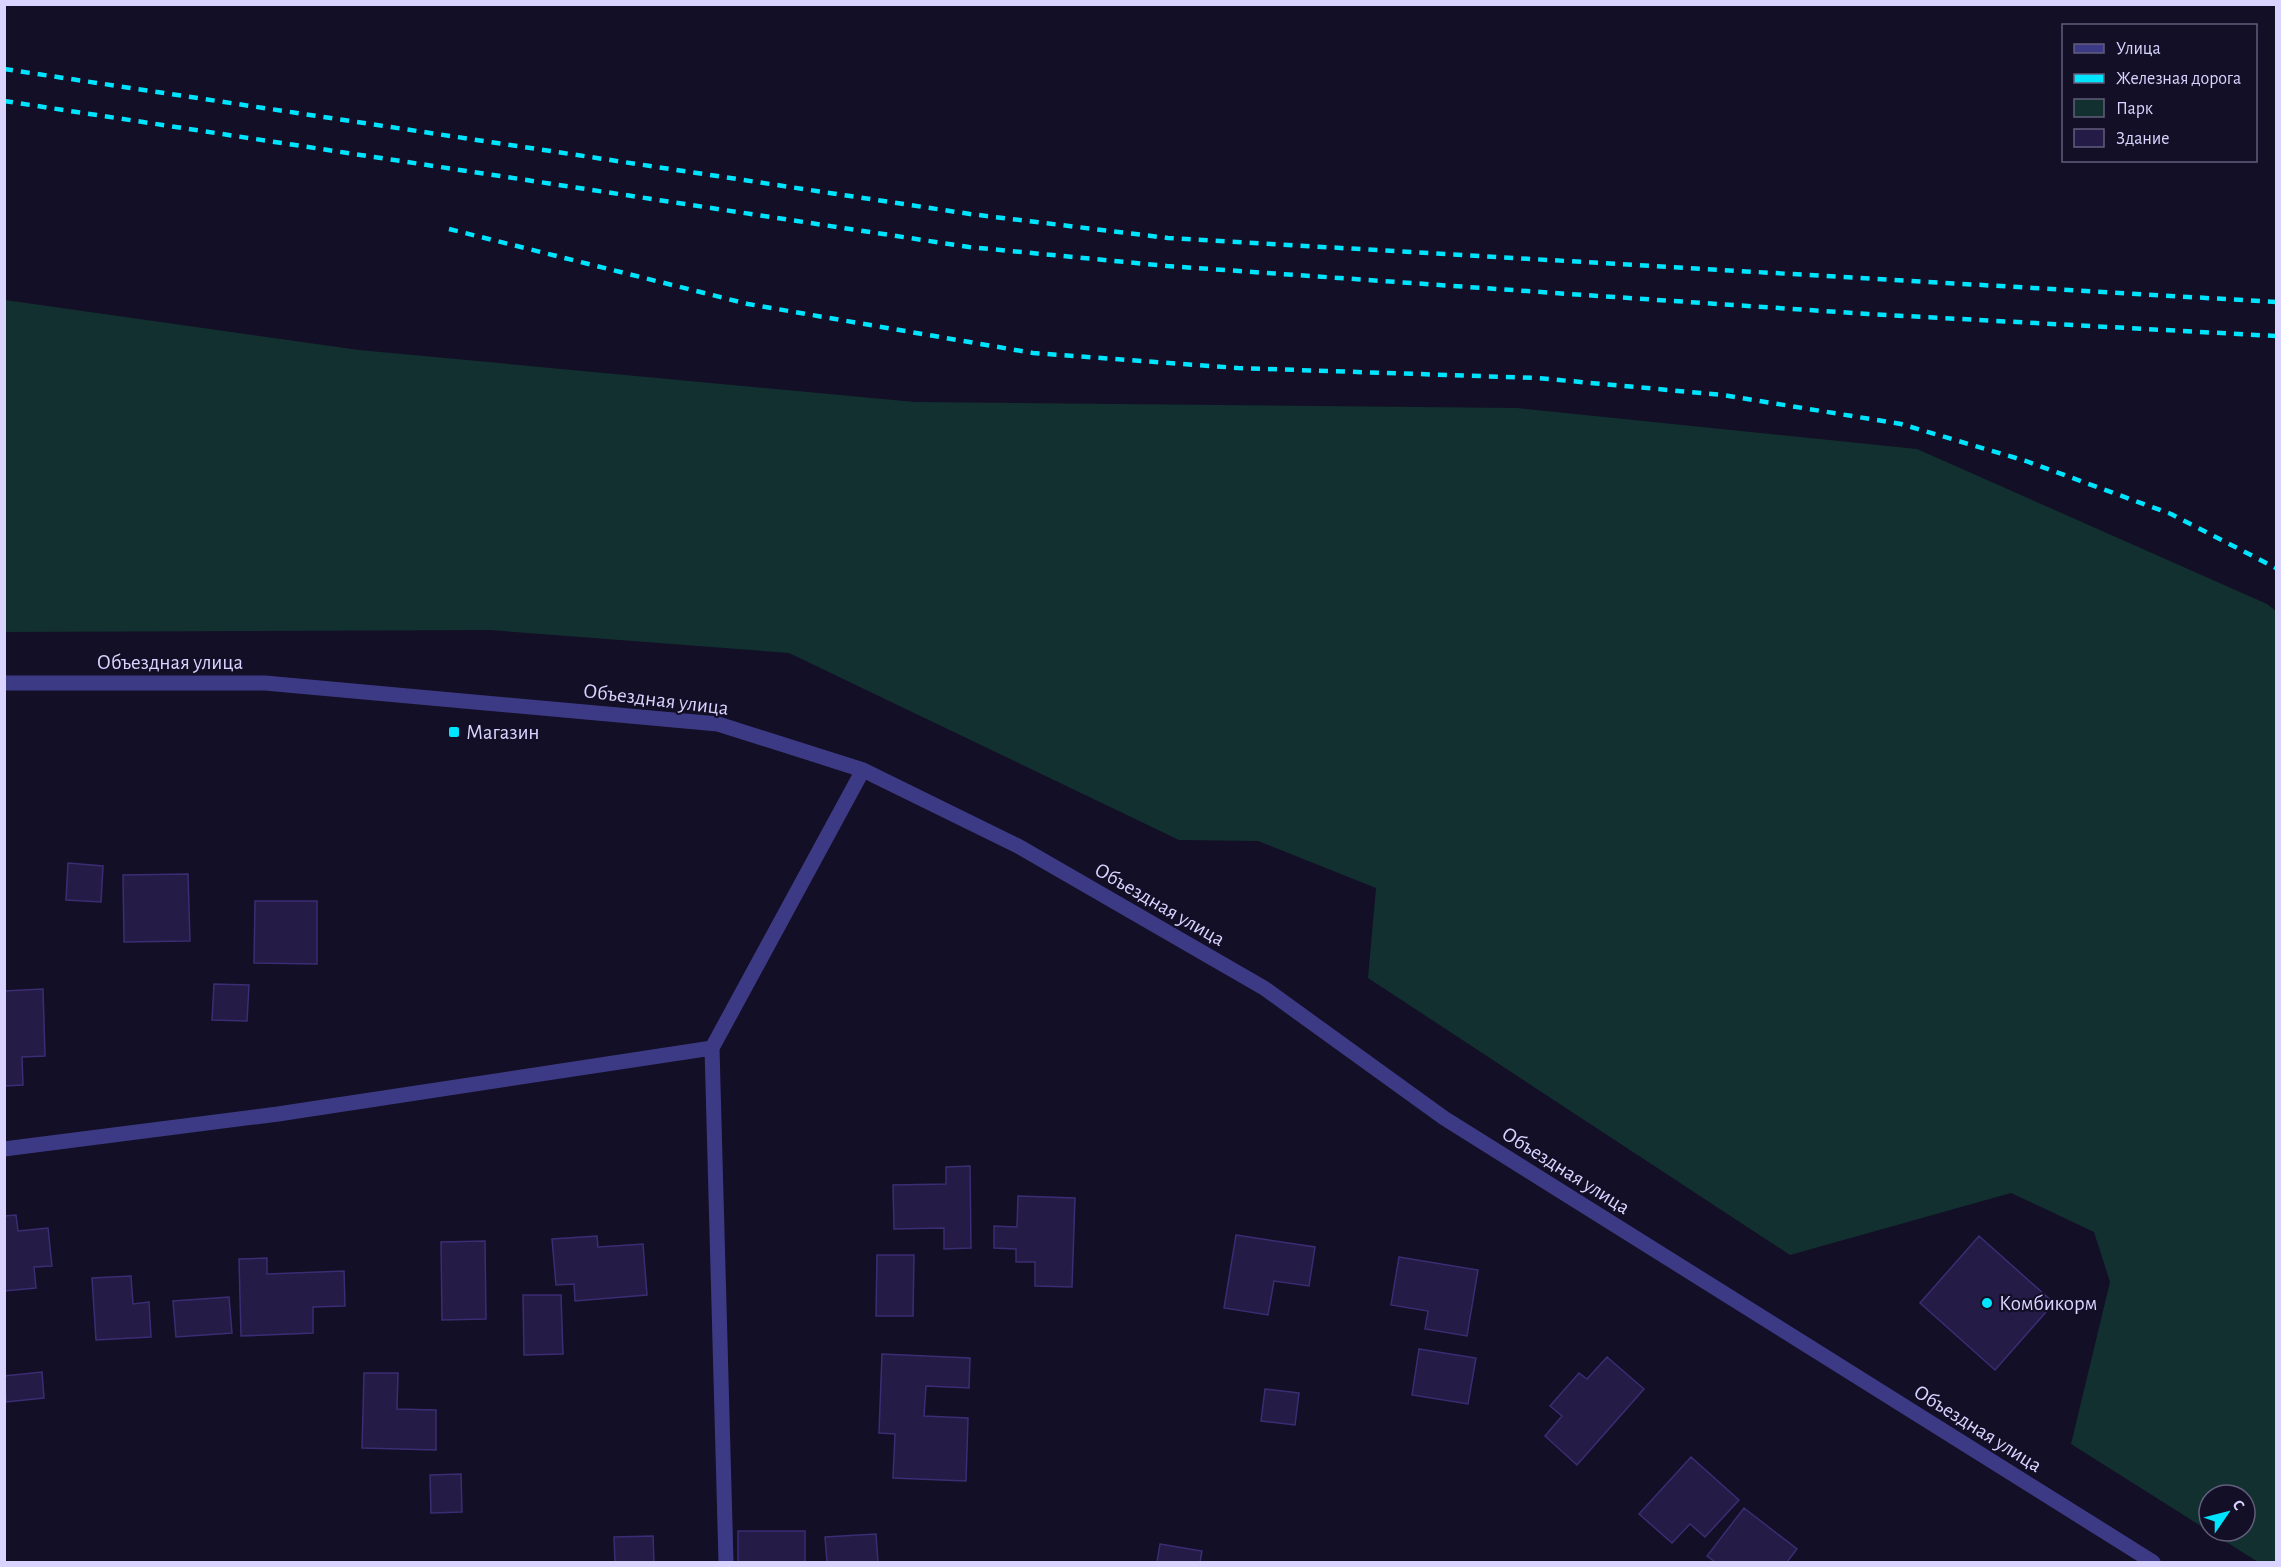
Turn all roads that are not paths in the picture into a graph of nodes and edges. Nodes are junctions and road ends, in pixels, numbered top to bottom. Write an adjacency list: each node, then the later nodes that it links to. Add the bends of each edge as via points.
1 (4, 683): 2 (street, Объездная улица, via 265,683 718,724)
2 (863, 770): 3 (street); 6 (street, Объездная улица, via 1018,846 1264,988 1444,1118)
3 (712, 1048): 4 (street, via 290,1112); 5 (street)
4 (4, 1149)
5 (726, 1563)
6 (2153, 1563)

